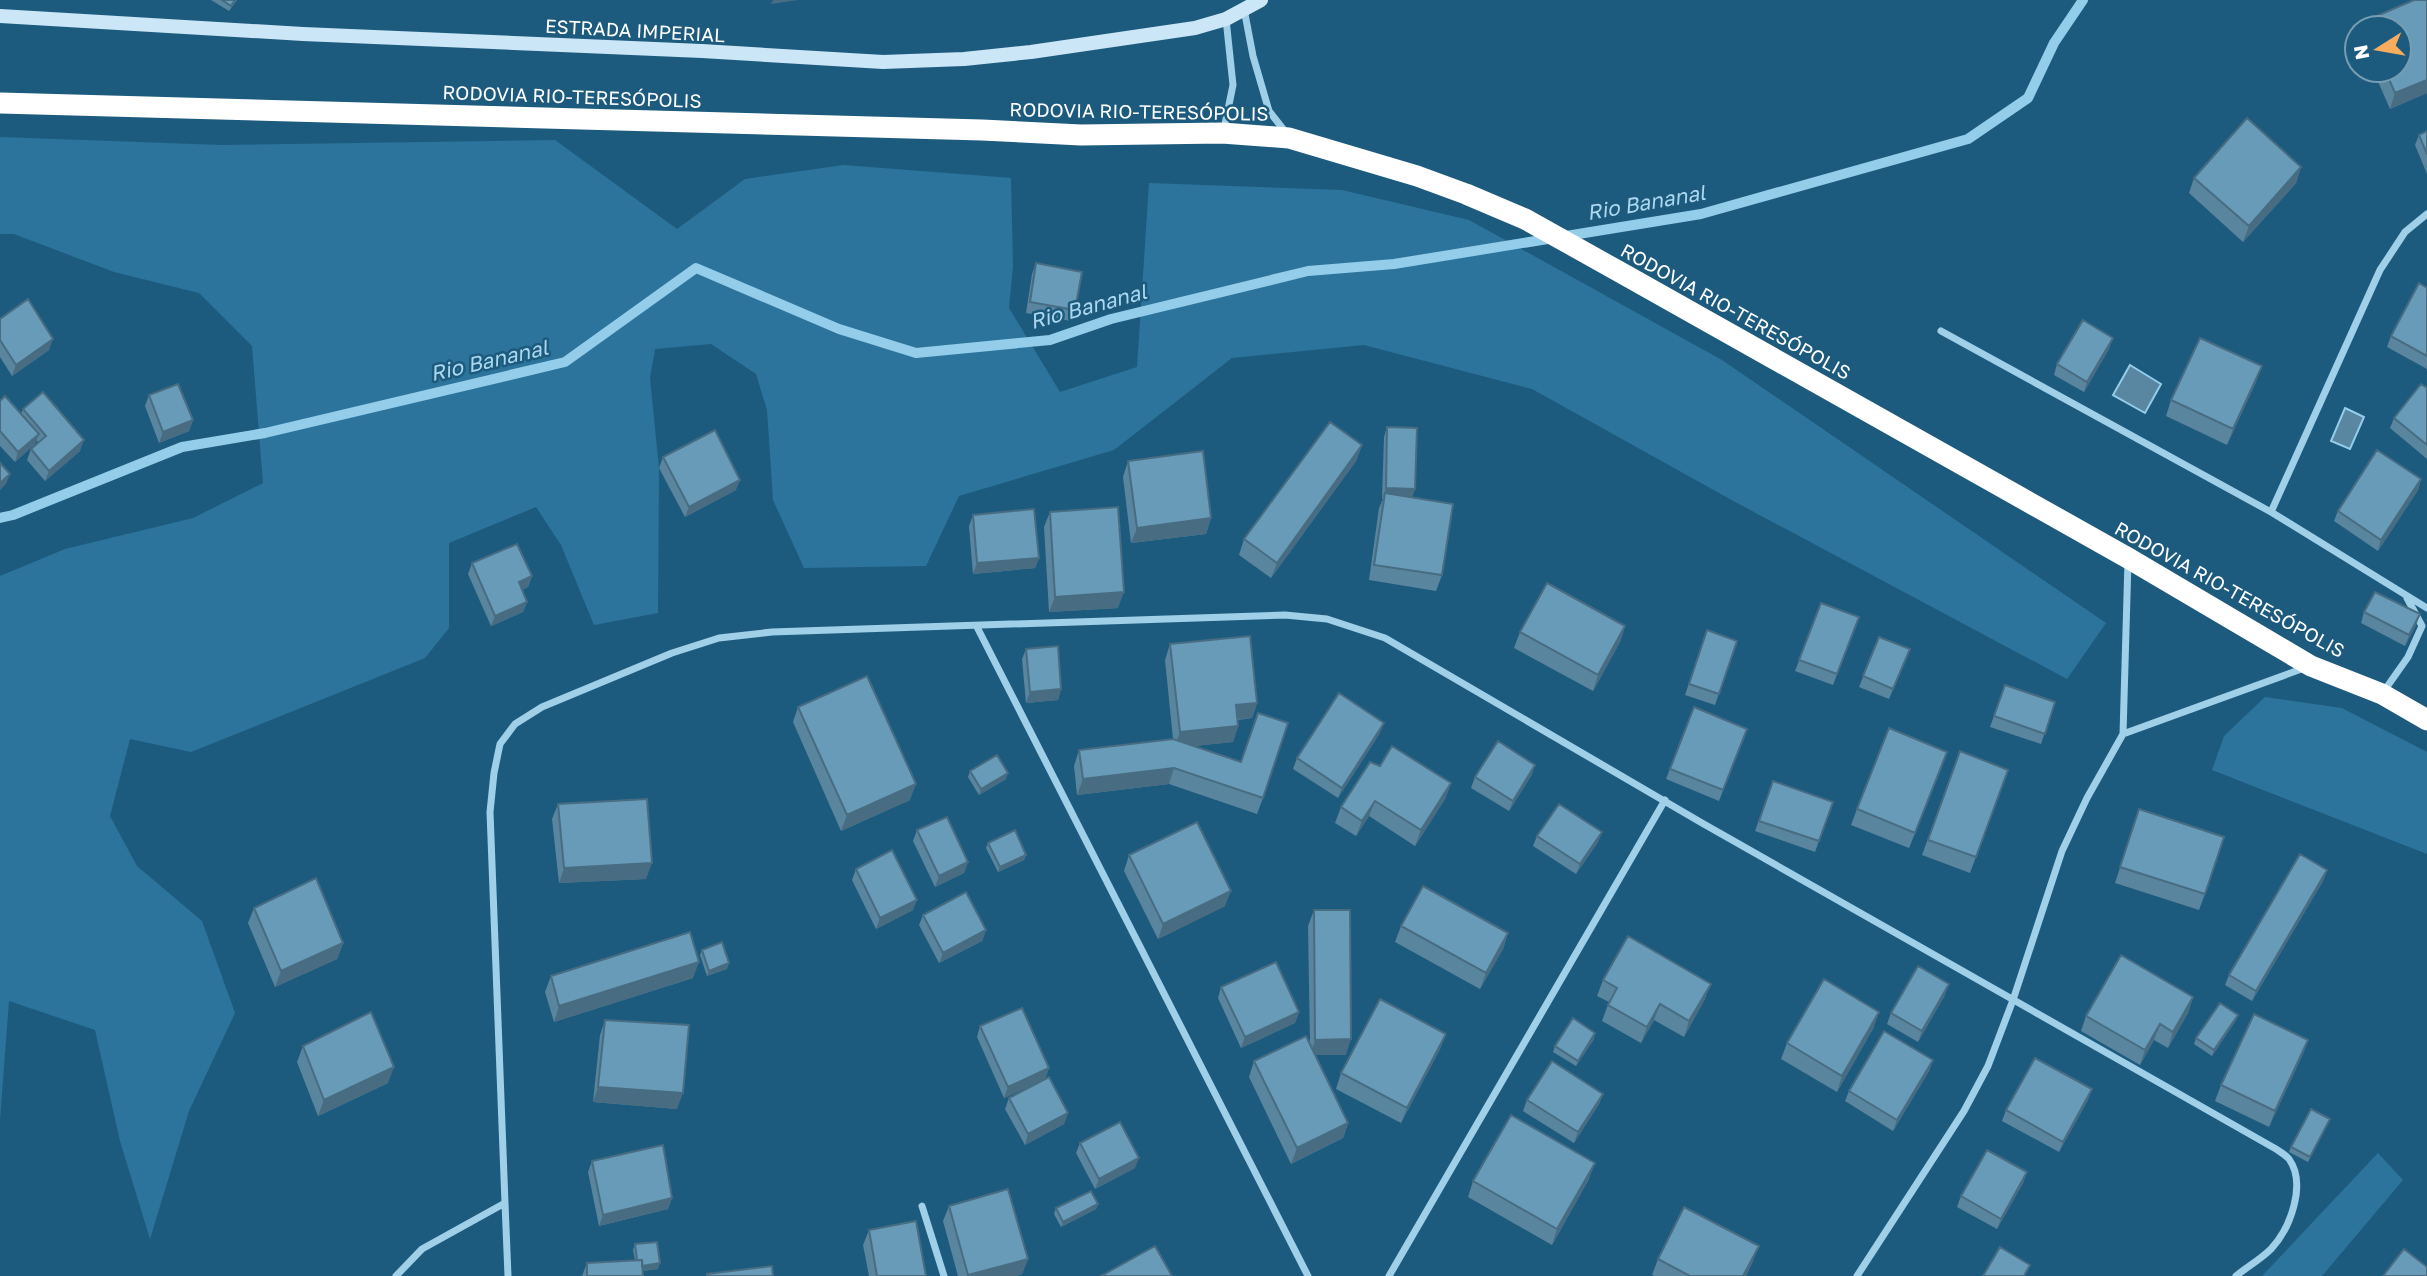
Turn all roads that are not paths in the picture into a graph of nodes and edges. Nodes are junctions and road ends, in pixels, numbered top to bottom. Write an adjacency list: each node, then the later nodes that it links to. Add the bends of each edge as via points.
1 (1261, 0): 2 (street, ESTRADA IMPERIAL)
2 (1244, 9): 4 (street, ESTRADA IMPERIAL); 7 (street, via 1269,111)
3 (0, 16): 4 (street, ESTRADA IMPERIAL, via 883,62 1031,52 1195,28)
4 (1226, 19): 6 (street, via 1233,85)
5 (0, 103): 6 (highway, RODOVIA RIO-TERESÓPOLIS, via 1081,135)
6 (1222, 133): 7 (highway, RODOVIA RIO-TERESÓPOLIS)
7 (1289, 138): 11 (highway, RODOVIA RIO-TERESÓPOLIS, via 1417,176 1525,219)
8 (2427, 214): 10 (street, via 2405,232 2380,270)
9 (1941, 331): 10 (street)
10 (2271, 512): 12 (street)
11 (2128, 558): 15 (highway, RODOVIA RIO-TERESÓPOLIS); 18 (street)
12 (2406, 596): 13 (street); 16 (street, via 2422,626 2408,657)
13 (2427, 608)
14 (977, 627): 19 (street, via 1213,616 1327,619 1384,638); 21 (street, via 772,632 719,638 542,707 515,724 500,744 490,812); 26 (street)
15 (2311, 666): 16 (highway, RODOVIA RIO-TERESÓPOLIS); 18 (street)
16 (2382, 694): 17 (highway, RODOVIA RIO-TERESÓPOLIS)
17 (2427, 720)
18 (2123, 734): 20 (street, via 2062,851)
19 (1665, 800): 20 (street); 27 (street)
20 (2013, 1000): 28 (street, via 1988,1066 1964,1111); 29 (street, via 2288,1158 2296,1176 2296,1197 2287,1226 2271,1249)
21 (505, 1203): 23 (street, via 422,1250); 24 (street)
22 (922, 1206): 25 (street)
23 (396, 1276)
24 (508, 1276)
25 (944, 1276)
26 (1308, 1276)
27 (1389, 1276)
28 (1857, 1276)
29 (2236, 1276)

